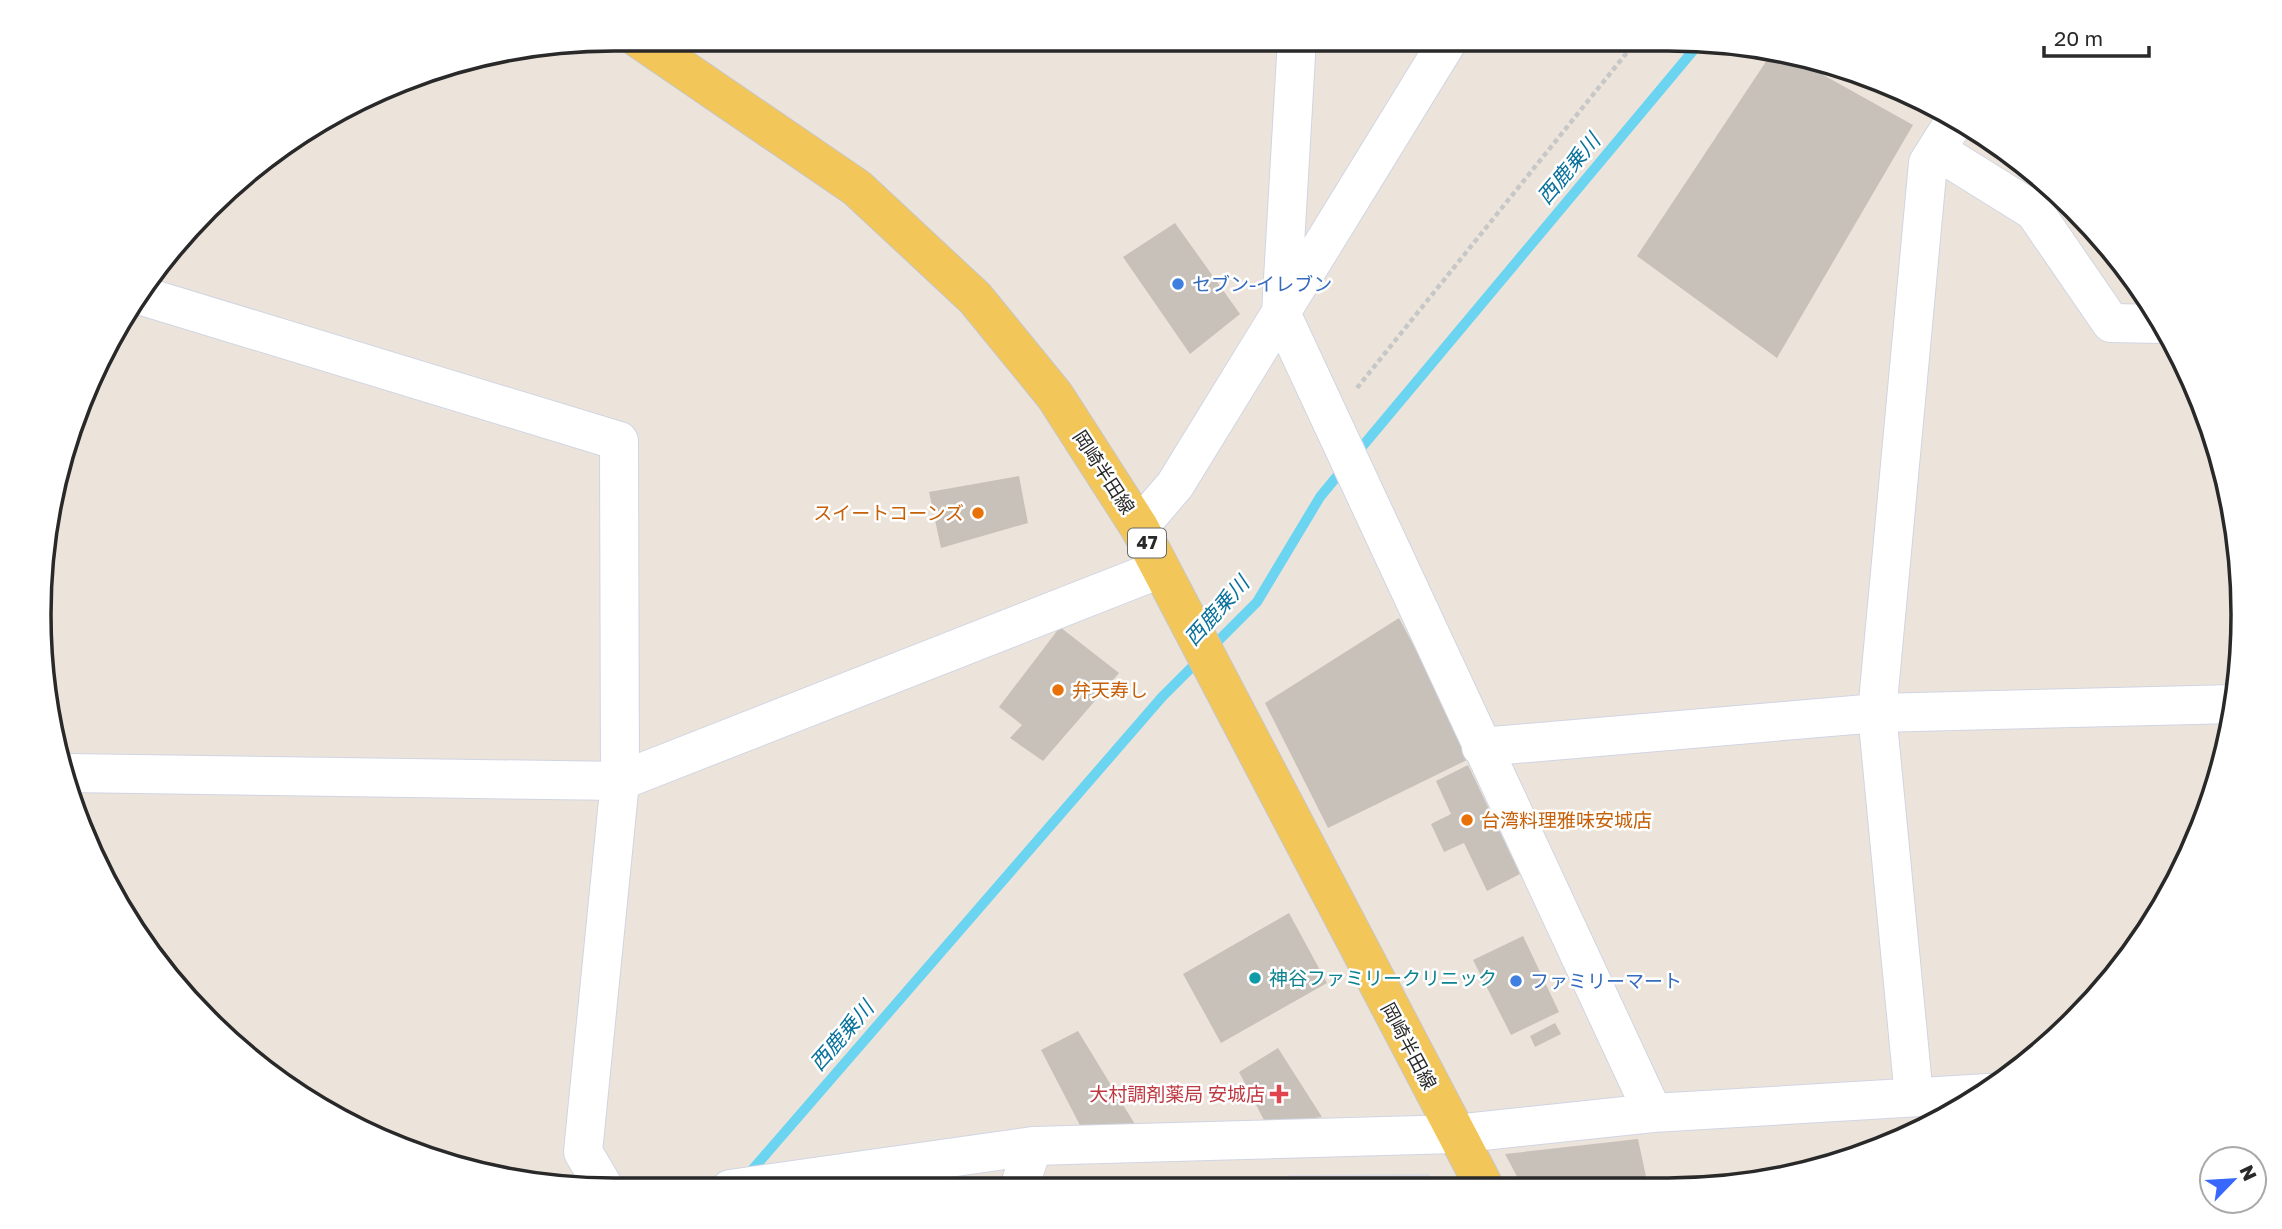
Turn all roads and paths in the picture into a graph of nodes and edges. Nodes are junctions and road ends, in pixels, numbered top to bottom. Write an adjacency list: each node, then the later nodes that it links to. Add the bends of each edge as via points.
1 (658, 51): 11 (main road, 岡崎半田線 / 47, via 857,188 975,298 1055,396)
2 (1296, 51): 8 (street)
3 (1442, 51): 8 (street)
4 (1628, 51): 10 (path)
5 (1951, 127): 6 (street)
6 (1936, 150): 9 (street, via 2034,211 2111,323); 14 (street, via 1928,163)
7 (148, 298): 17 (street, via 619,442)
8 (1281, 313): 10 (street); 11 (street, via 1175,485)
9 (2150, 324)
10 (1331, 421): 15 (street)
11 (1139, 527): 12 (main road, 岡崎半田線 / 47)
12 (1160, 569): 17 (street); 21 (main road, 岡崎半田線 / 47)
13 (2223, 704): 14 (street)
14 (1877, 713): 15 (street); 19 (street)
15 (1481, 747): 20 (street)
16 (74, 773): 17 (street)
17 (620, 781): 23 (street, via 583,1152)
18 (1963, 1094): 19 (street)
19 (1914, 1097): 20 (street)
20 (1653, 1113): 21 (street)
21 (1455, 1134): 22 (street); 26 (main road, 岡崎半田線 / 47)
22 (1033, 1146): 24 (street); 25 (street)
23 (598, 1178)
24 (808, 1178)
25 (1022, 1178)
26 (1480, 1178)

